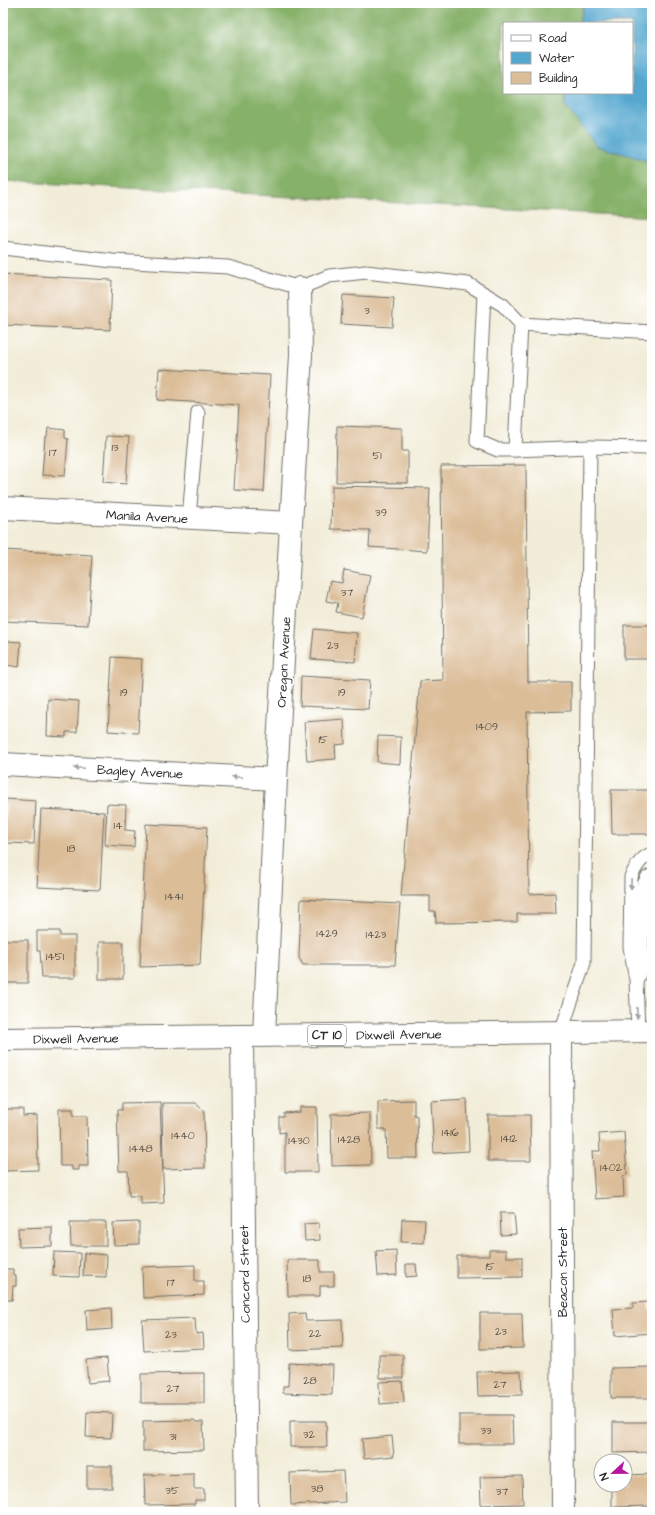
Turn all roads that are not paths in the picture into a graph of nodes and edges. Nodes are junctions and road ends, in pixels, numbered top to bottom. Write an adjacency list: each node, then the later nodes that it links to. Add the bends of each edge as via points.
1 (3, 248): 2 (lane, via 114,261 228,268)
2 (300, 288): 3 (lane, via 330,276 366,272 468,284); 12 (street, Oregon Avenue, via 301,355)
3 (484, 294): 4 (lane, via 503,305); 9 (lane, via 477,441 498,450)
4 (521, 324): 5 (lane); 9 (lane)
5 (652, 332)
6 (198, 412): 11 (lane)
7 (590, 447): 8 (lane); 9 (lane); 19 (lane, via 584,963)
8 (652, 448)
9 (515, 450)
10 (3, 508): 11 (street, Manila Avenue)
11 (189, 518): 12 (street, Manila Avenue)
12 (291, 523): 14 (street, Oregon Avenue)
13 (3, 764): 14 (street, Bagley Avenue, one-way to 13)
14 (276, 779): 20 (street, Oregon Avenue)
15 (652, 854): 17 (lane, one-way to 17, via 636,867 632,877 630,946)
16 (652, 875): 17 (lane, via 647,878 642,889 642,965)
17 (636, 980): 18 (lane, one-way to 18)
18 (645, 1031): 19 (street, Dixwell Avenue / CT 10)
19 (561, 1032): 20 (street, Dixwell Avenue / CT 10); 24 (street, Beacon Street)
20 (264, 1035): 21 (street, Dixwell Avenue / CT 10)
21 (242, 1036): 22 (street, Dixwell Avenue / CT 10); 23 (street, Concord Street)
22 (3, 1040)
23 (247, 1512)
24 (563, 1512)

